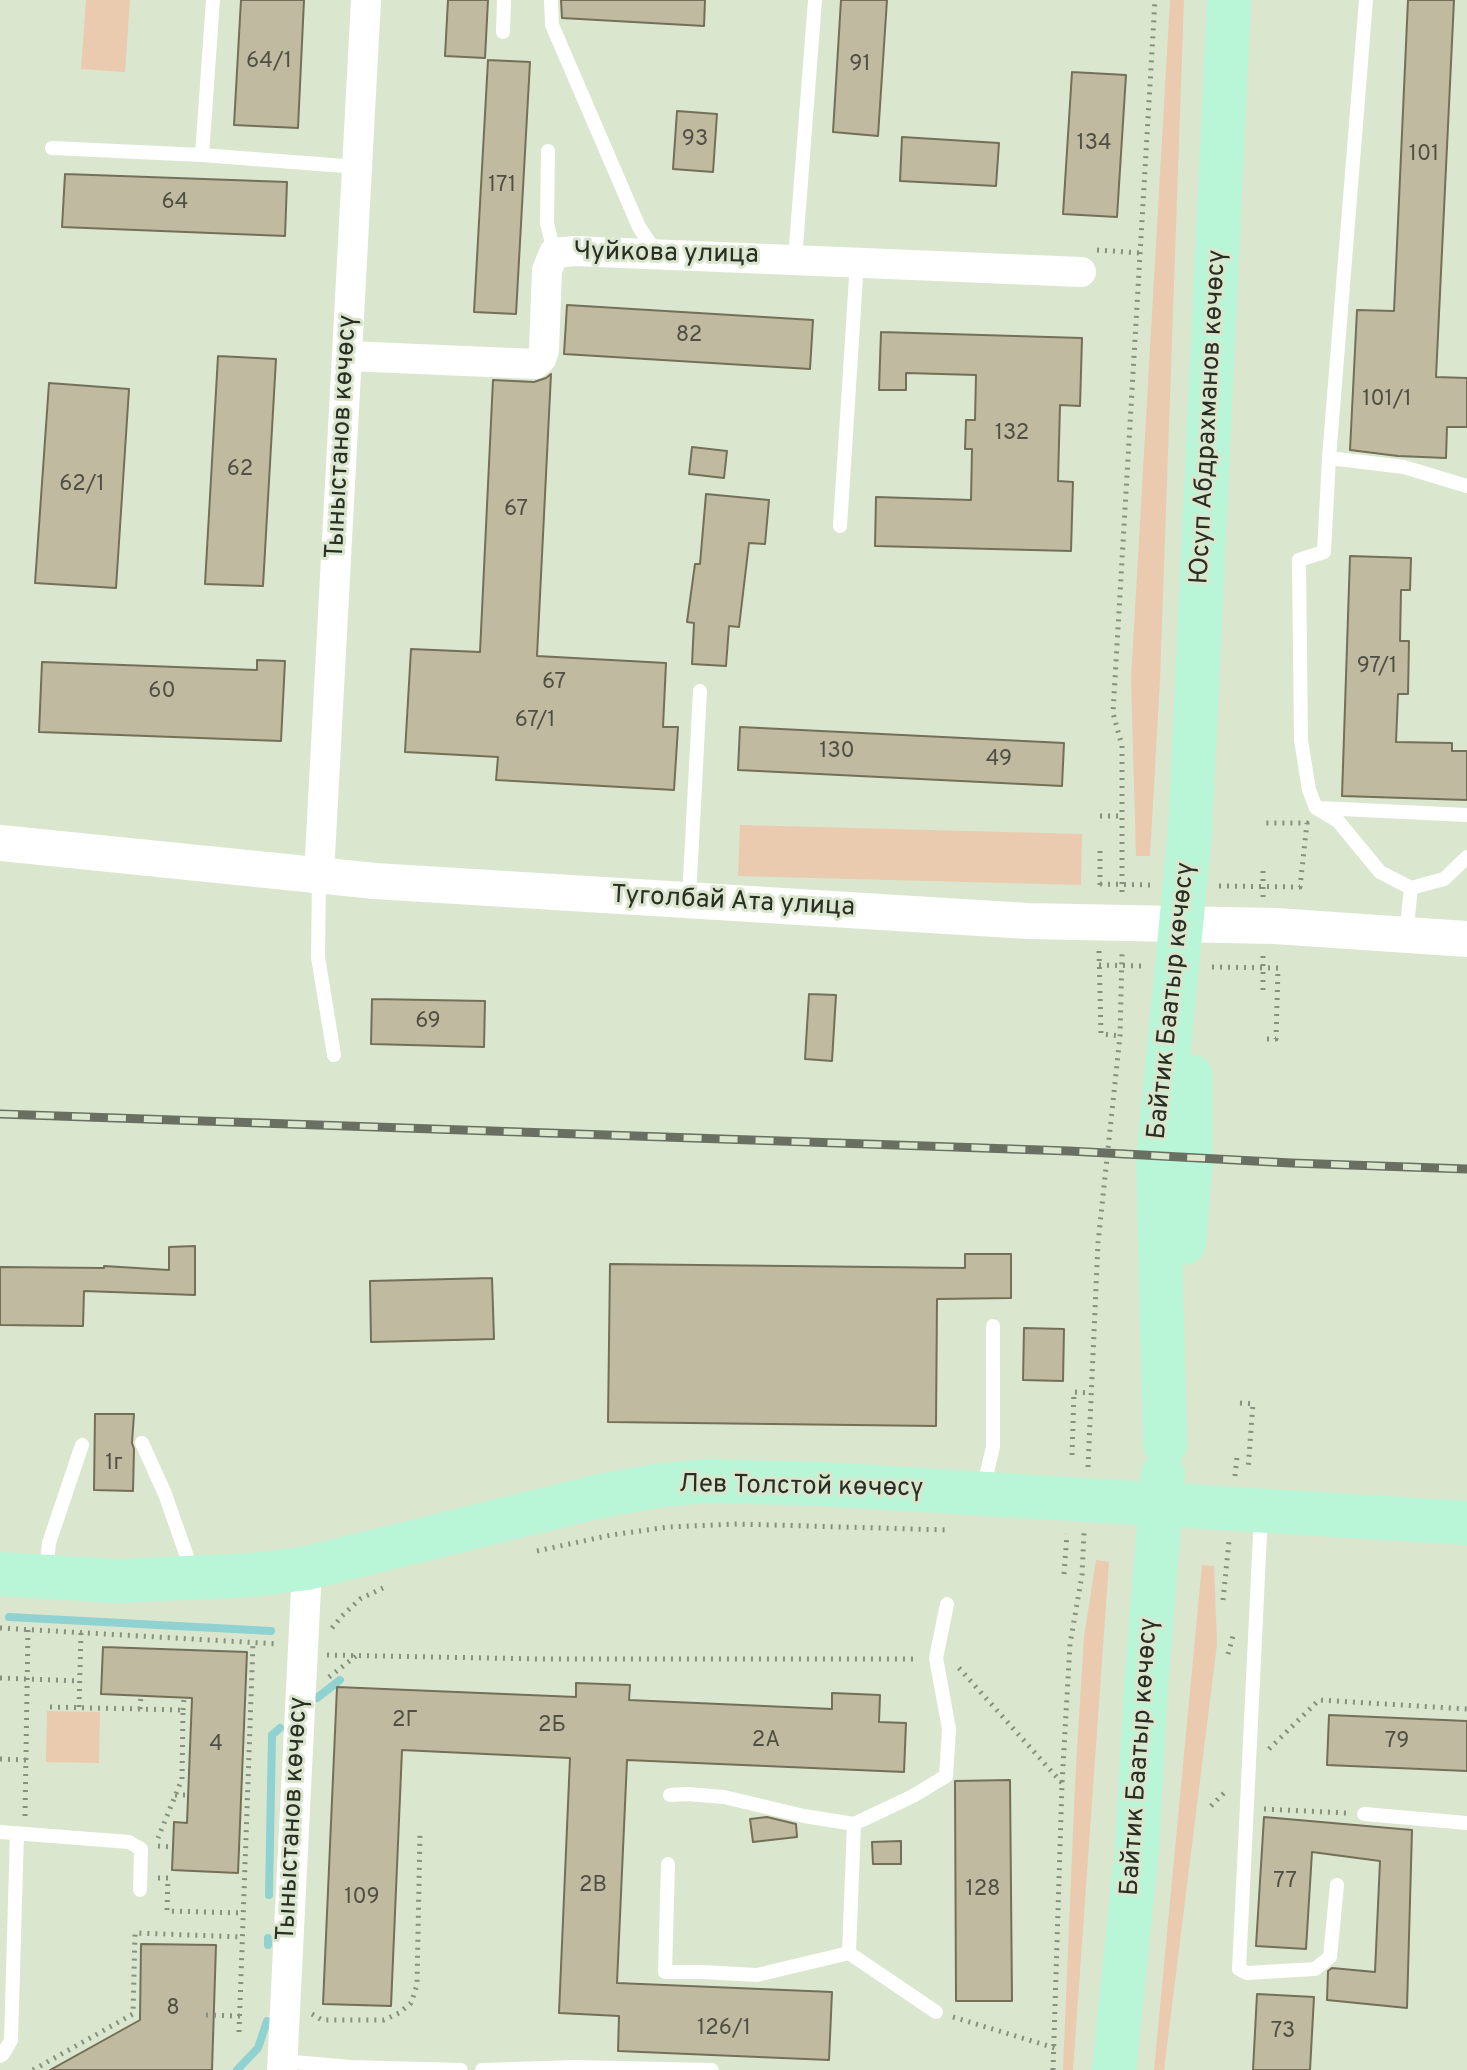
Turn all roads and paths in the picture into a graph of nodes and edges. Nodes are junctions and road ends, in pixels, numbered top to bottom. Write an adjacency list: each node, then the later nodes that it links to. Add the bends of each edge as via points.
1 (213, 0): 12 (lane)
2 (366, 0): 13 (street, Тыныстанов көчөсү)
3 (504, 0): 9 (lane)
4 (551, 0): 15 (lane, via 552,25 639,227)
5 (815, 0): 16 (lane)
6 (1155, 0): 27 (path, via 1113,713 1122,746)
7 (1229, 0): 29 (main road, Юсуп Абдрахманов көчөсү)
8 (1366, 0): 20 (lane)
9 (503, 32)
10 (52, 148): 12 (lane)
11 (548, 151): 14 (lane, via 547,223)
12 (202, 155): 13 (lane)
13 (357, 167): 19 (street, Тыныстанов көчөсү)
14 (554, 253): 15 (street, Чуйкова улица); 19 (street, Чуйкова улица, via 547,270 544,350 535,364)
15 (657, 254): 16 (street, Чуйкова улица)
16 (795, 259): 17 (street, Чуйкова улица)
17 (857, 262): 18 (street, Чуйкова улица); 22 (lane)
18 (1081, 272)
19 (348, 356): 34 (street, Тыныстанов көчөсү)
20 (1329, 458): 21 (lane, via 1404,467); 24 (lane, via 1324,552 1299,560 1301,740)
21 (1467, 486)
22 (840, 526)
23 (700, 691): 38 (lane)
24 (1316, 808): 25 (lane); 37 (lane, via 1338,821 1380,872)
25 (1467, 815)
26 (1100, 816): 27 (path)
27 (1122, 816): 33 (path)
28 (1266, 823): 36 (path, via 1307,823)
29 (1190, 833): 122 (main road, Байтик Баатыр көчөсү, via 1158,1160 1165,1444 1137,1847)
30 (0, 843): 34 (street, Туголбай Ата улица)
31 (1100, 850): 35 (path)
32 (1467, 857): 37 (lane, via 1444,879)
33 (1122, 873)
34 (319, 875): 38 (street, Туголбай Ата улица); 46 (lane, via 318,957)
35 (1100, 884)
36 (1300, 887)
37 (1411, 888): 39 (lane)
38 (689, 900): 39 (street, Туголбай Ата улица)
39 (1406, 935): 40 (street, Туголбай Ата улица)
40 (1467, 939)
41 (1099, 965): 44 (path, via 1101,1034)
42 (1278, 968): 45 (path, via 1276,1039)
43 (1122, 980): 44 (path)
44 (1120, 1036): 48 (path, via 1098,1243)
45 (1261, 1039)
46 (334, 1055)
47 (993, 1326): 55 (lane, via 993,1447)
48 (1091, 1393): 51 (path); 53 (path, via 1074,1392)
49 (1240, 1403): 54 (path, via 1253,1404)
50 (142, 1443): 65 (lane)
51 (1090, 1443)
52 (82, 1445): 64 (lane, via 49,1543)
53 (1072, 1455)
54 (1255, 1489): 56 (main road, Лев Толстой көчөсү); 57 (main road, Лев Толстой көчөсү); 90 (lane)
55 (982, 1494): 56 (main road, Лев Толстой көчөсү); 60 (main road, Лев Толстой көчөсү, via 823,1484 661,1485)
56 (1062, 1516): 62 (path)
57 (1467, 1523)
58 (957, 1530): 59 (path, via 668,1527)
59 (536, 1551)
60 (307, 1568): 65 (main road, Лев Толстой көчөсү); 116 (street, Тыныстанов көчөсү)
61 (0, 1574): 64 (main road, Лев Толстой көчөсү)
62 (1064, 1574)
63 (1082, 1575): 91 (path, via 1070,1644)
64 (46, 1576): 65 (main road, Лев Толстой көчөсү)
65 (194, 1579)
66 (398, 1584): 71 (path, via 360,1599)
67 (947, 1604): 76 (lane)
68 (0, 1628): 69 (path)
69 (28, 1629): 70 (path); 78 (path)
70 (81, 1632): 72 (path); 79 (path)
71 (325, 1638)
72 (253, 1643): 73 (path); 106 (path)
73 (280, 1644)
74 (317, 1655): 75 (path)
75 (357, 1656): 76 (path); 80 (path)
76 (936, 1658): 91 (path, via 950,1658); 98 (lane, via 949,1729 946,1776)
77 (0, 1678): 78 (path)
78 (27, 1679): 79 (path); 89 (path)
79 (80, 1681): 84 (path)
80 (323, 1681)
81 (141, 1696): 85 (path)
82 (184, 1698): 87 (path)
83 (50, 1707): 84 (path)
84 (79, 1707): 85 (path)
85 (140, 1709): 87 (path)
86 (1467, 1709): 90 (path, via 1319,1700)
87 (183, 1710): 92 (path, via 182,1779)
88 (0, 1759): 89 (path)
89 (26, 1760): 100 (path)
90 (1249, 1769): 95 (lane); 95 (path, via 1211,1806)
91 (1062, 1784): 114 (path)
92 (175, 1795): 93 (path); 102 (path)
93 (188, 1795)
94 (670, 1795): 98 (lane, via 724,1797)
95 (1248, 1809): 96 (path); 105 (lane, via 1239,1969 1315,1969 1330,1957)
96 (1364, 1814): 97 (lane)
97 (1467, 1823)
98 (854, 1824): 108 (lane)
99 (0, 1832): 100 (lane)
100 (21, 1833): 104 (lane, via 129,1842 141,1849); 115 (lane, via 11,2040)
101 (420, 1833): 109 (path, via 417,1985 411,2003 384,2020 322,2020)
102 (154, 1846)
103 (668, 1864): 108 (lane, via 665,1972 757,1975)
104 (140, 1884): 106 (path, via 168,1878 167,1911)
105 (1337, 1885)
106 (243, 1913): 107 (path)
107 (243, 1937): 112 (path); 117 (path, via 135,1933 133,2014)
108 (849, 1953): 110 (lane)
109 (305, 2007)
110 (936, 2012): 114 (path)
111 (206, 2015): 112 (path)
112 (240, 2016): 113 (path)
113 (239, 2032)
114 (1055, 2048): 121 (path)
115 (0, 2056)
116 (282, 2066): 118 (lane)
117 (33, 2070)
118 (461, 2070)
119 (482, 2070): 120 (lane)
120 (710, 2070)
121 (1053, 2070)
122 (1114, 2070)

